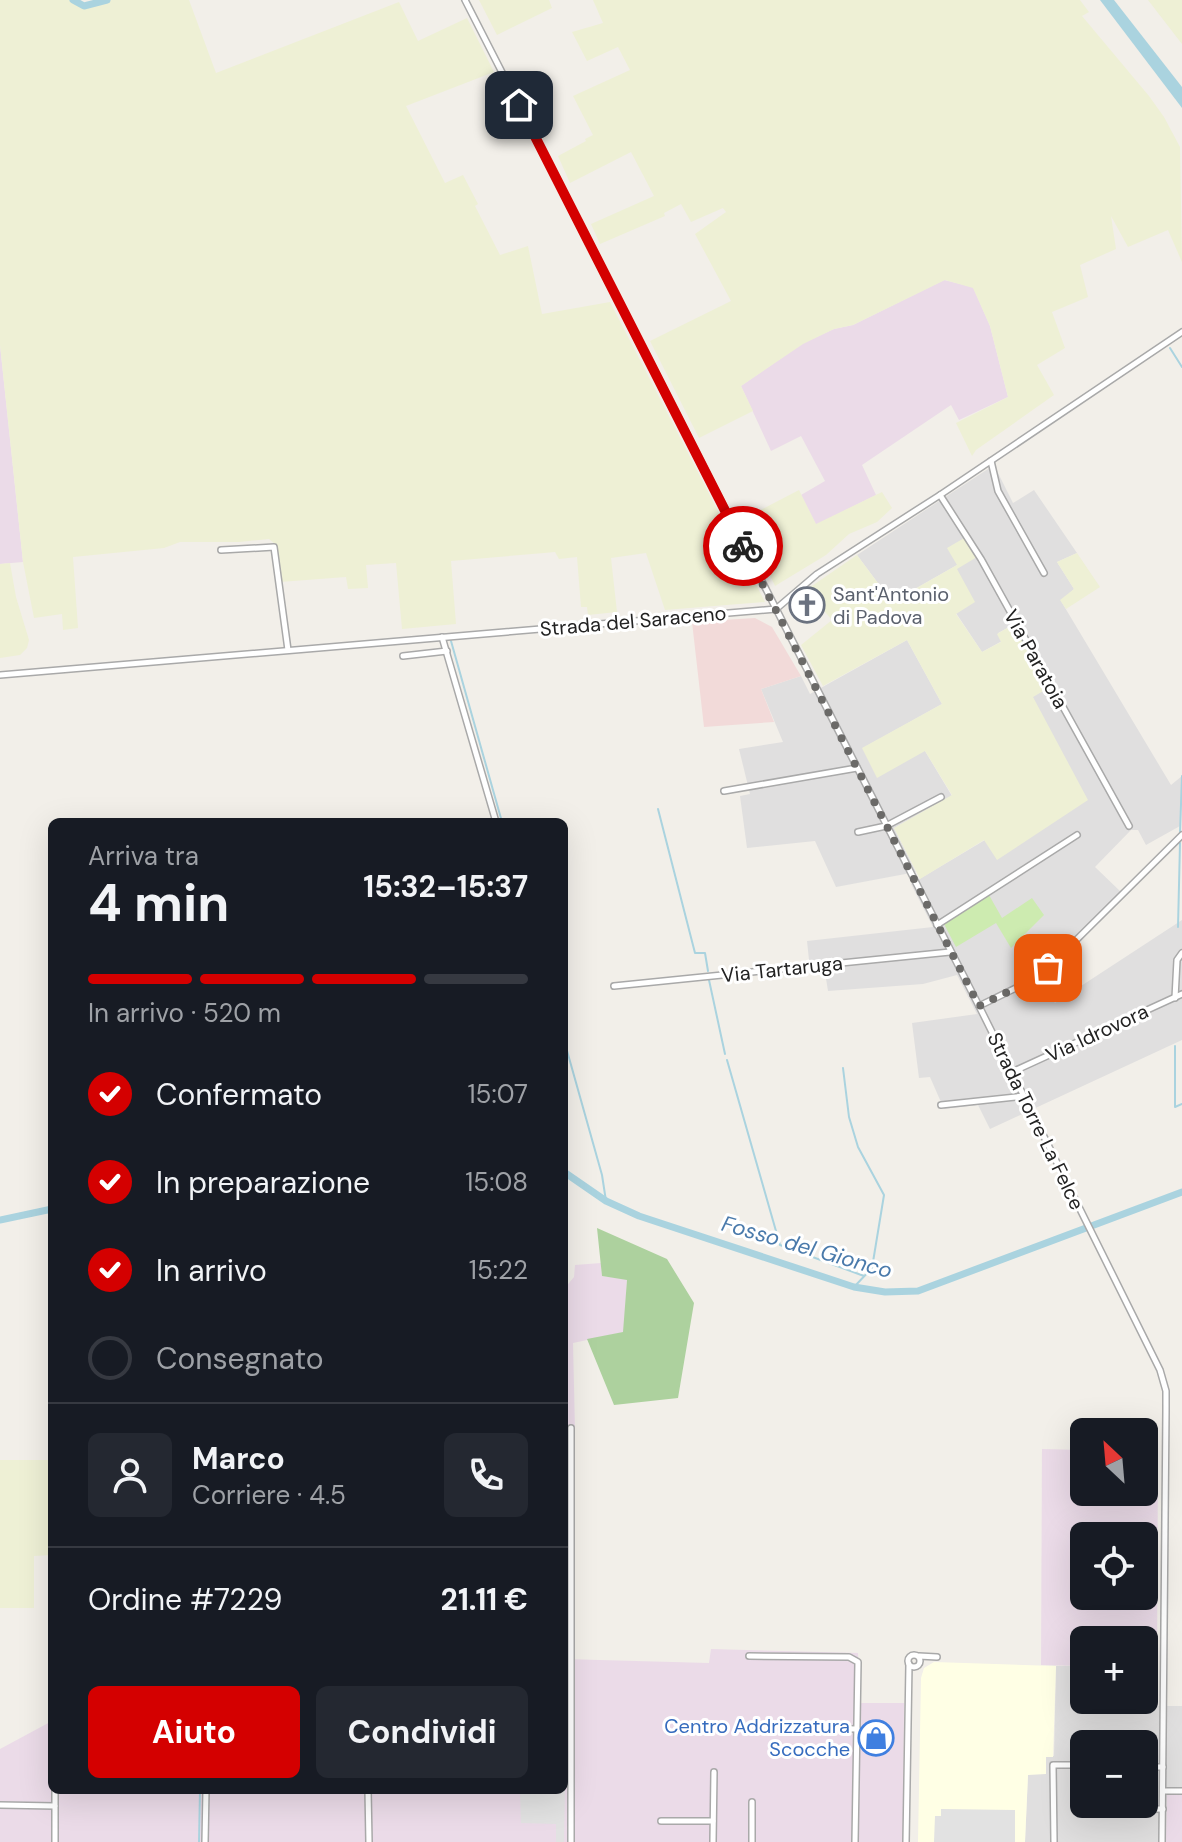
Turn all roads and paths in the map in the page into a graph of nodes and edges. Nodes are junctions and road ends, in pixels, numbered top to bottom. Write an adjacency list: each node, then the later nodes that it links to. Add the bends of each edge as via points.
1 (465, 0): 7 (street, Strada Torre La Felce)
2 (1182, 332): 3 (street)
3 (991, 461): 4 (street); 6 (street, via 998,491)
4 (940, 495): 7 (street, via 817,574); 18 (street, Via Paratoia)
5 (221, 550): 9 (street, via 275,548)
6 (1044, 573)
7 (776, 609): 8 (street, Strada del Saraceno); 13 (street, Strada Torre La Felce)
8 (442, 637): 9 (street, Strada del Saraceno); 10 (street)
9 (288, 650): 12 (street, Strada del Saraceno)
10 (447, 651): 11 (street); 16 (street)
11 (403, 656)
12 (0, 675)
13 (857, 768): 14 (street); 17 (street, Strada Torre La Felce)
14 (724, 791)
15 (941, 797): 17 (street)
16 (495, 818)
17 (886, 826): 19 (street); 22 (street, Strada Torre La Felce)
18 (1129, 826)
19 (858, 832)
20 (1077, 835): 22 (street)
21 (1182, 835): 28 (street, via 1044,971)
22 (937, 925): 23 (street, Strada Torre La Felce)
23 (950, 952): 25 (street, Via Tartaruga); 28 (street, Strada Torre La Felce)
24 (1182, 953): 27 (street, via 1176,962)
25 (614, 986)
26 (1182, 994): 27 (street, Via Idrovora)
27 (1175, 998): 29 (street, Via Idrovora)
28 (979, 1006): 29 (street, Strada Torre La Felce)
29 (1012, 1072): 30 (street, Strada Torre La Felce)
30 (1024, 1096): 31 (street); 42 (street, Strada Torre La Felce, via 1152,1350 1166,1391)
31 (941, 1105)
32 (571, 1428): 43 (street)
33 (749, 1656): 39 (street, via 854,1659 859,1667)
34 (937, 1657): 35 (street)
35 (918, 1662): 36 (street); 36 (street, via 910,1657); 37 (street)
36 (909, 1664): 37 (street)
37 (910, 1678): 65 (street)
38 (801, 1728): 39 (street)
39 (857, 1729): 64 (street)
40 (1070, 1765): 57 (street, via 1053,1765)
41 (1158, 1767): 42 (street)
42 (1163, 1767): 45 (street, Strada Torre La Felce)
43 (568, 1771): 61 (street)
44 (714, 1772): 56 (street)
45 (1163, 1791): 46 (street); 54 (street, Strada Torre La Felce)
46 (1182, 1791)
47 (55, 1794): 52 (street)
48 (206, 1794): 59 (street)
49 (368, 1794): 60 (street)
50 (752, 1802): 63 (street)
51 (0, 1805): 52 (street)
52 (55, 1806): 58 (street)
53 (1158, 1809): 54 (street)
54 (1163, 1809): 66 (street, Strada Torre La Felce)
55 (661, 1821): 56 (street)
56 (713, 1821): 62 (street)
57 (1054, 1841)
58 (55, 1842)
59 (205, 1842)
60 (369, 1842)
61 (571, 1842)
62 (713, 1842)
63 (752, 1842)
64 (855, 1842)
65 (906, 1842)
66 (1162, 1842)

